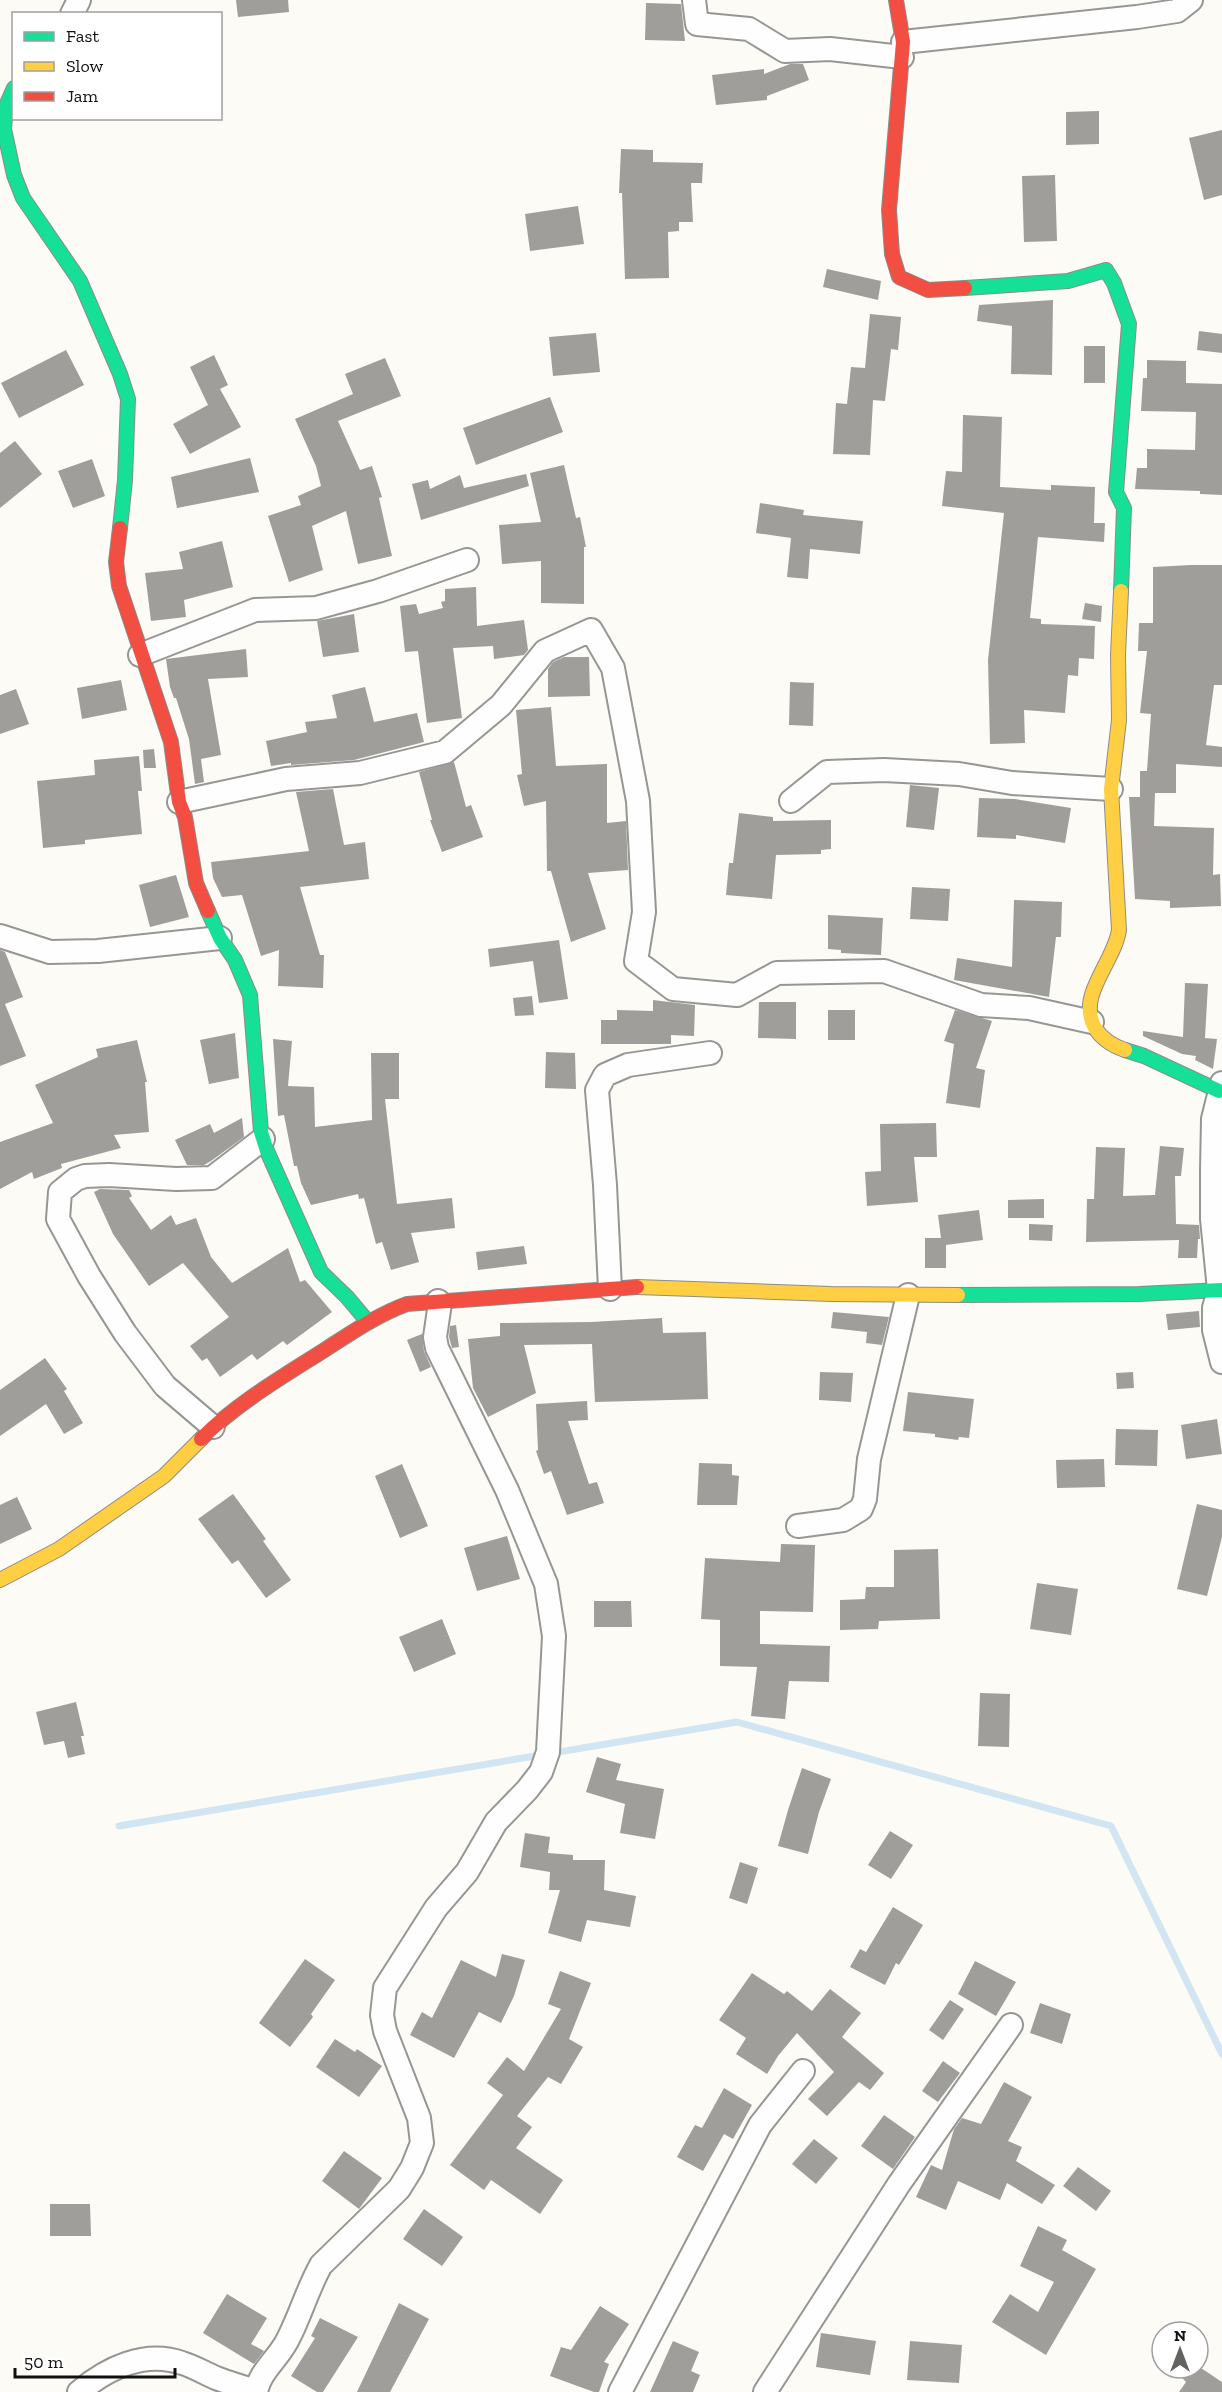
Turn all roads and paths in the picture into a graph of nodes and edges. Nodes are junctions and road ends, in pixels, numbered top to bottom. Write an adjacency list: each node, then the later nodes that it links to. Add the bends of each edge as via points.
1 (694, 0): 4 (street, via 696,24 750,29 786,51)
2 (896, 0): 4 (street)
3 (1191, 0): 4 (street, via 1177,11)
4 (902, 49): 9 (street, via 889,210 892,254 899,277 928,290 1068,281 1106,270 1129,324 1116,492 1124,508 1119,720)
5 (12, 92): 6 (street)
6 (2, 128): 8 (street, via 23,198 80,281 128,399 116,562 119,586)
7 (467, 560): 8 (street, via 316,608 255,610)
8 (140, 655): 11 (street, via 171,742)
9 (1111, 789): 10 (street, via 1012,783 959,774 827,772); 14 (street, via 1118,941 1090,999 1088,1011)
10 (791, 801)
11 (179, 802): 13 (street, via 196,884); 14 (street, via 286,779 360,773 445,752 501,705 545,651 591,630 613,668 638,801 644,912 636,961 673,989 737,995 777,973 884,970 981,1005 1029,1008)
12 (0, 936): 13 (street, via 50,952)
13 (220, 938): 17 (street, via 235,960 250,995)
14 (1092, 1022): 16 (street, via 1113,1046)
15 (710, 1053): 18 (street, via 628,1065 605,1075 597,1090)
16 (1221, 1087): 19 (street, via 1213,1119 1212,1219)
17 (263, 1139): 22 (street, via 321,1272); 24 (street, via 212,1178 85,1176 60,1192 58,1219 125,1333 165,1386)
18 (610, 1289): 20 (street, via 649,1286); 21 (street)
19 (1221, 1290): 20 (street); 23 (street, via 1214,1308 1214,1330)
20 (908, 1295): 25 (street, via 861,1509 843,1520)
21 (438, 1301): 22 (street, via 407,1304); 29 (street, via 437,1348 507,1490 546,1584 554,1636 548,1752 541,1772 496,1822 467,1872 436,1908 386,1988 382,2015 385,2031 409,2089 422,2143 399,2189 321,2265 286,2343 261,2375)
22 (368, 1322): 24 (street)
23 (1222, 1362)
24 (213, 1426): 26 (street, via 165,1476 59,1549)
25 (798, 1526)
26 (0, 1580)
27 (1011, 2025): 32 (street, via 899,2184)
28 (803, 2071): 31 (street, via 760,2124)
29 (256, 2391): 30 (street, via 181,2362 146,2359 129,2362 94,2379)
30 (79, 2392)
31 (620, 2392)
32 (765, 2392)

